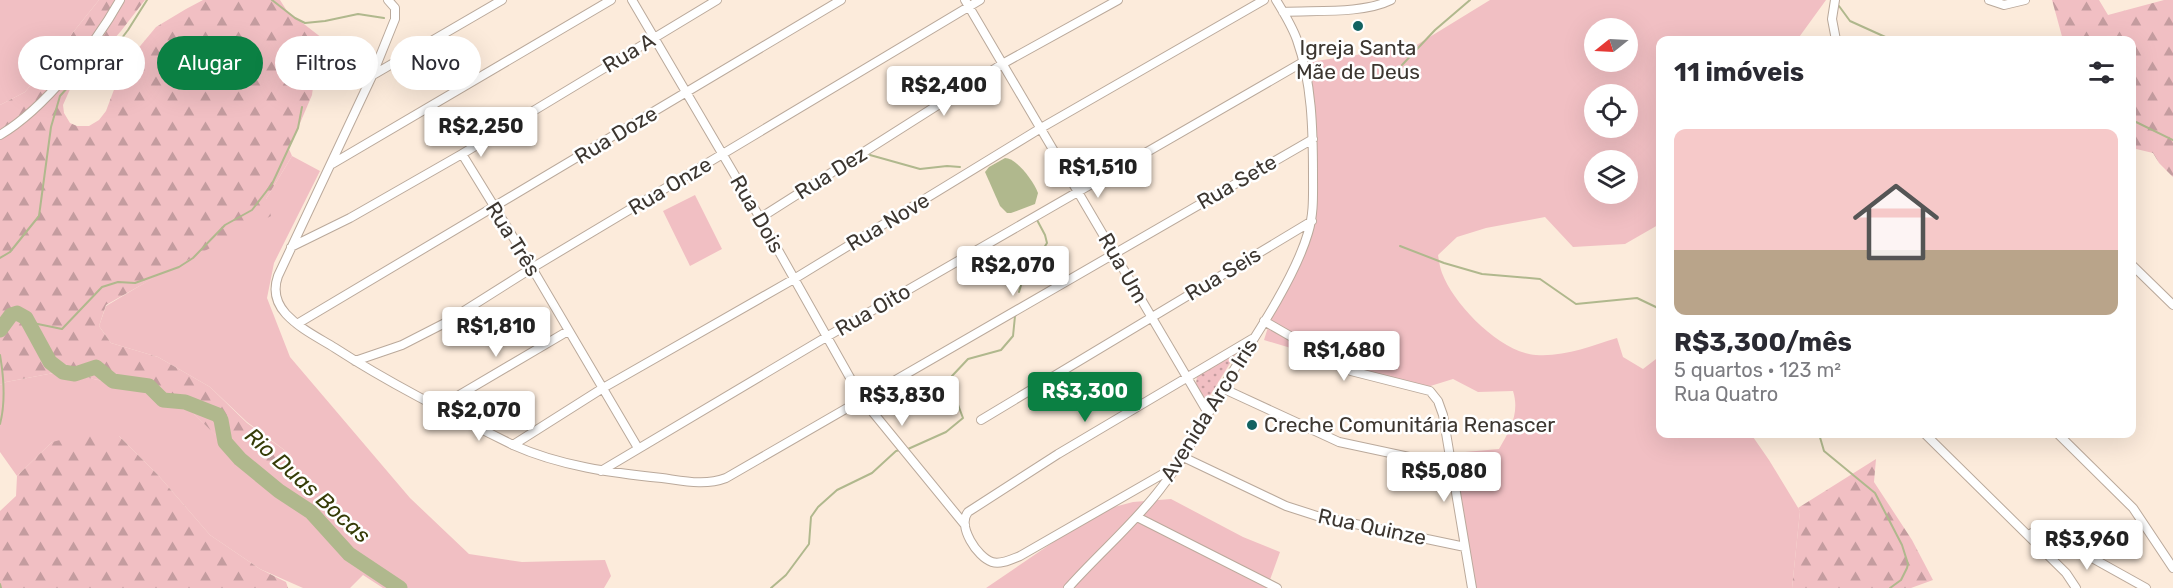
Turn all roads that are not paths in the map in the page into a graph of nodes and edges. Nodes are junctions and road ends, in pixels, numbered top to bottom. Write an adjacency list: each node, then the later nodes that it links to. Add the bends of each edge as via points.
1 (120, 0): 28 (street, via 87,50 43,100)
2 (502, 0): 24 (street)
3 (611, 0): 32 (street)
4 (632, 0): 20 (street, Rua Dois)
5 (717, 0): 20 (street, Rua A)
6 (841, 0): 26 (street, Rua Doze)
7 (980, 0): 16 (street, Rua Onze)
8 (1118, 0): 23 (street, Rua Dez)
9 (1264, 0): 27 (street, Rua Nove)
10 (1276, 0): 18 (street, Avenida Arco Iris)
11 (1391, 0): 17 (street, via 1374,6)
12 (1835, 0): 19 (street, via 1832,19)
13 (1989, 0): 14 (street, via 2004,5)
14 (2025, 0)
15 (392, 1): 21 (street, via 395,19)
16 (967, 3): 23 (street, Rua Um); 31 (street, Rua Onze)
17 (1353, 4): 18 (street)
18 (1284, 12): 22 (street, Avenida Arco Iris)
19 (1835, 36)
20 (654, 37): 26 (street, Rua Dois); 30 (street, Rua A)
21 (378, 61)
22 (1303, 62): 29 (street, Avenida Arco Iris); 33 (street, Rua Oito)
23 (1004, 63): 27 (street, Rua Um); 35 (street, Rua Dez)
24 (378, 72)
25 (366, 90): 32 (street)
26 (686, 93): 31 (street, Rua Dois); 34 (street, Rua Doze)
27 (1041, 128): 33 (street, Rua Um); 41 (street, Rua Nove)
28 (0, 135)
29 (1313, 139): 36 (street, Avenida Arco Iris); 38 (street, Rua Sete)
30 (462, 154): 34 (street, Rua Três); 37 (street, Rua A)
31 (723, 154): 35 (street, Rua Dois); 39 (street, Rua Onze)
32 (332, 164): 37 (street)
33 (1078, 192): 38 (street, Rua Um); 47 (street, Rua Oito)
34 (494, 208): 39 (street, Rua Três); 45 (street, Rua Doze)
35 (760, 218): 41 (street, Rua Dois)
36 (1312, 221): 43 (street, Rua Seis); 44 (street, Avenida Arco Iris, via 1301,253)
37 (291, 247): 45 (street, via 275,290 282,308)
38 (1114, 253): 43 (street, Rua Um); 53 (street, Rua Sete)
39 (532, 268): 46 (street, Rua Três); 49 (street, Rua Onze, via 423,335)
40 (2136, 269): 42 (street)
41 (794, 279): 47 (street, Rua Dois); 51 (street, Rua Nove)
42 (2173, 305)
43 (1152, 317): 50 (street, Rua Um); 56 (street, Rua Seis)
44 (1264, 321): 48 (street, Avenida Arco Iris); 62 (street, via 1351,371 1430,391 1443,415)
45 (297, 324): 49 (street)
46 (568, 331): 51 (street, Rua Três); 54 (street)
47 (828, 336): 53 (street, Rua Dois); 60 (street, Rua Oito)
48 (1255, 338): 50 (street); 52 (street, Avenida Arco Iris)
49 (355, 361): 54 (street)
50 (1188, 377): 55 (street, Rua Um); 65 (street, via 968,512)
51 (603, 388): 59 (street, Rua Nove); 60 (street, Rua Três)
52 (1222, 388): 55 (street, Avenida Arco Iris); 62 (street, via 1339,442)
53 (862, 399): 63 (street, Rua Sete, via 726,478 708,483); 65 (street, Rua Dois)
54 (439, 407): 59 (street)
55 (1208, 413): 61 (street, Avenida Arco Iris)
56 (981, 420)
57 (1929, 438): 66 (street)
58 (2062, 438): 68 (street, via 2133,508)
59 (513, 445): 63 (street)
60 (638, 448): 63 (street, Rua Oito)
61 (1180, 461): 64 (street, Avenida Arco Iris); 65 (street, Rua Dois, via 1020,556 1000,563 991,562 978,551); 67 (street, Rua Quinze, via 1317,516)
62 (1451, 466): 67 (street)
63 (601, 471)
64 (1137, 517): 69 (street, Avenida Arco Iris); 70 (street)
65 (965, 525)
66 (2028, 535): 72 (street); 73 (street, via 2049,534)
67 (1465, 547): 71 (street)
68 (2173, 568)
69 (1068, 588)
70 (1277, 588)
71 (1472, 588)
72 (2076, 588)
73 (2146, 588)

